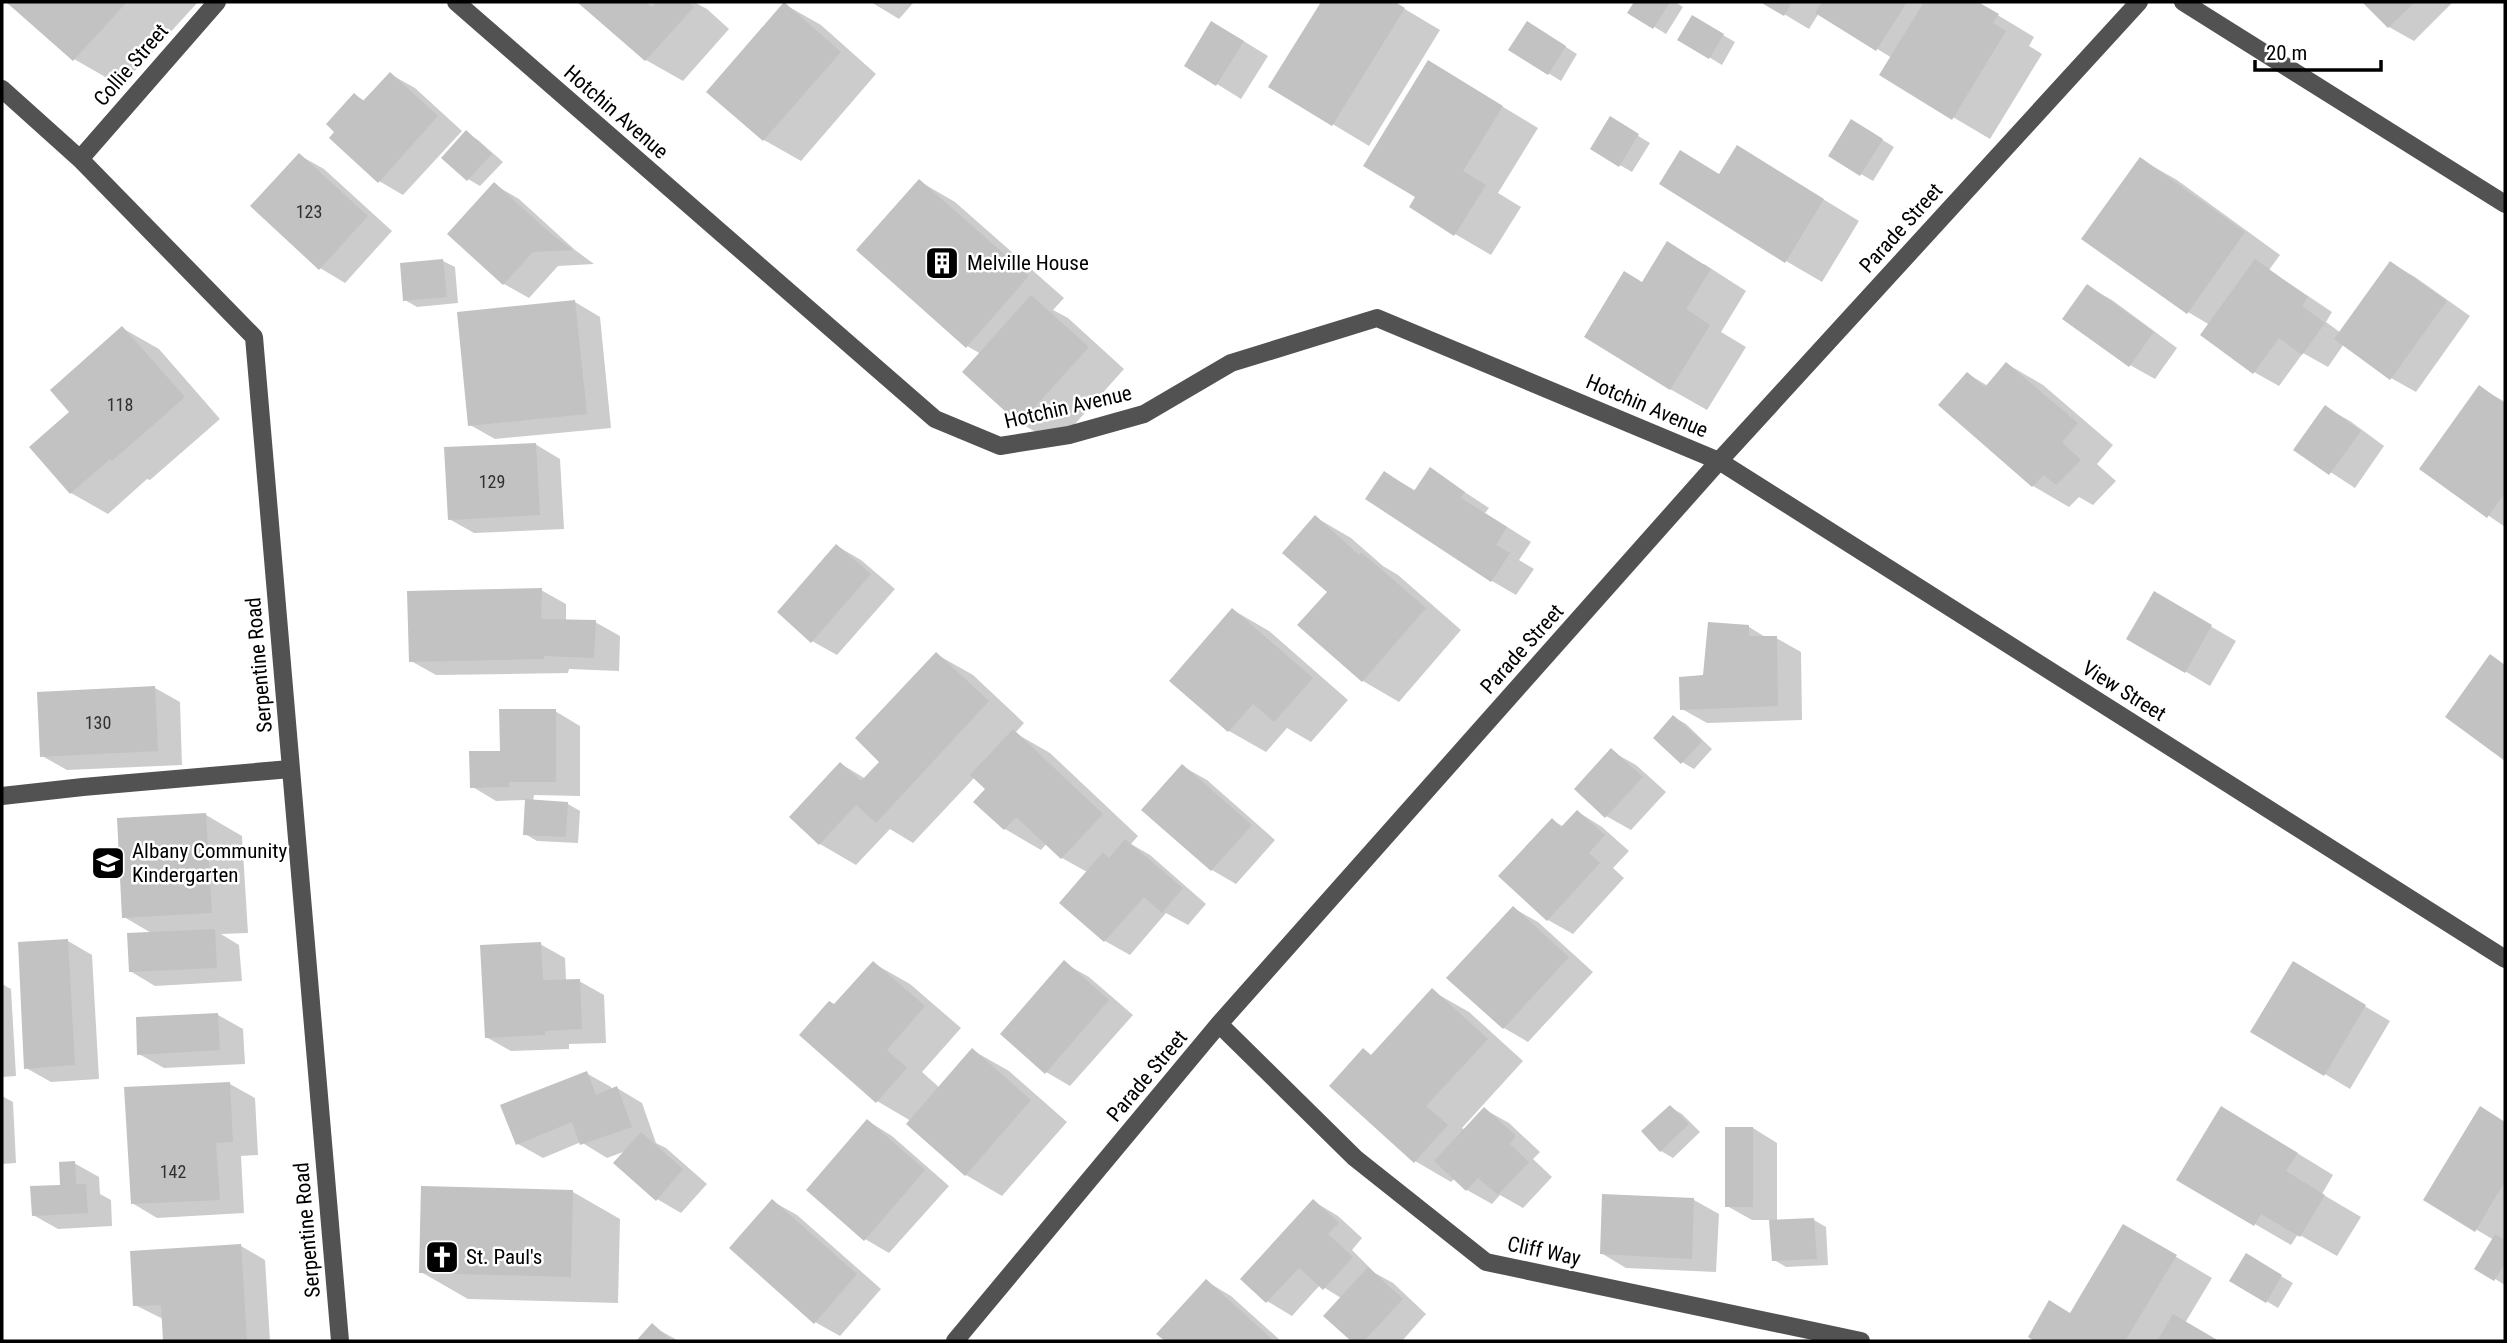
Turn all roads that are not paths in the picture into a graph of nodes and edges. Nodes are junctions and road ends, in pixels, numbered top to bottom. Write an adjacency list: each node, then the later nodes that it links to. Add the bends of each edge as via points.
1 (216, 2): 6 (street, Collie Street)
2 (456, 2): 8 (street, Hotchin Avenue, via 935,419 1000,446 1069,435 1144,414 1231,363 1377,318)
3 (2139, 2): 8 (street, Parade Street)
4 (2183, 2): 7 (street)
5 (2, 89): 6 (street, Serpentine Road)
6 (80, 159): 9 (street, Serpentine Road, via 254,337)
7 (2505, 204)
8 (1719, 461): 11 (street, View Street); 12 (street, Parade Street)
9 (290, 769): 10 (street); 13 (street, Serpentine Road)
10 (2, 796)
11 (2505, 959)
12 (1219, 1024): 14 (street, Parade Street); 15 (street, Cliff Way, via 1355,1158 1486,1262)
13 (340, 1341)
14 (955, 1341)
15 (1861, 1341)

